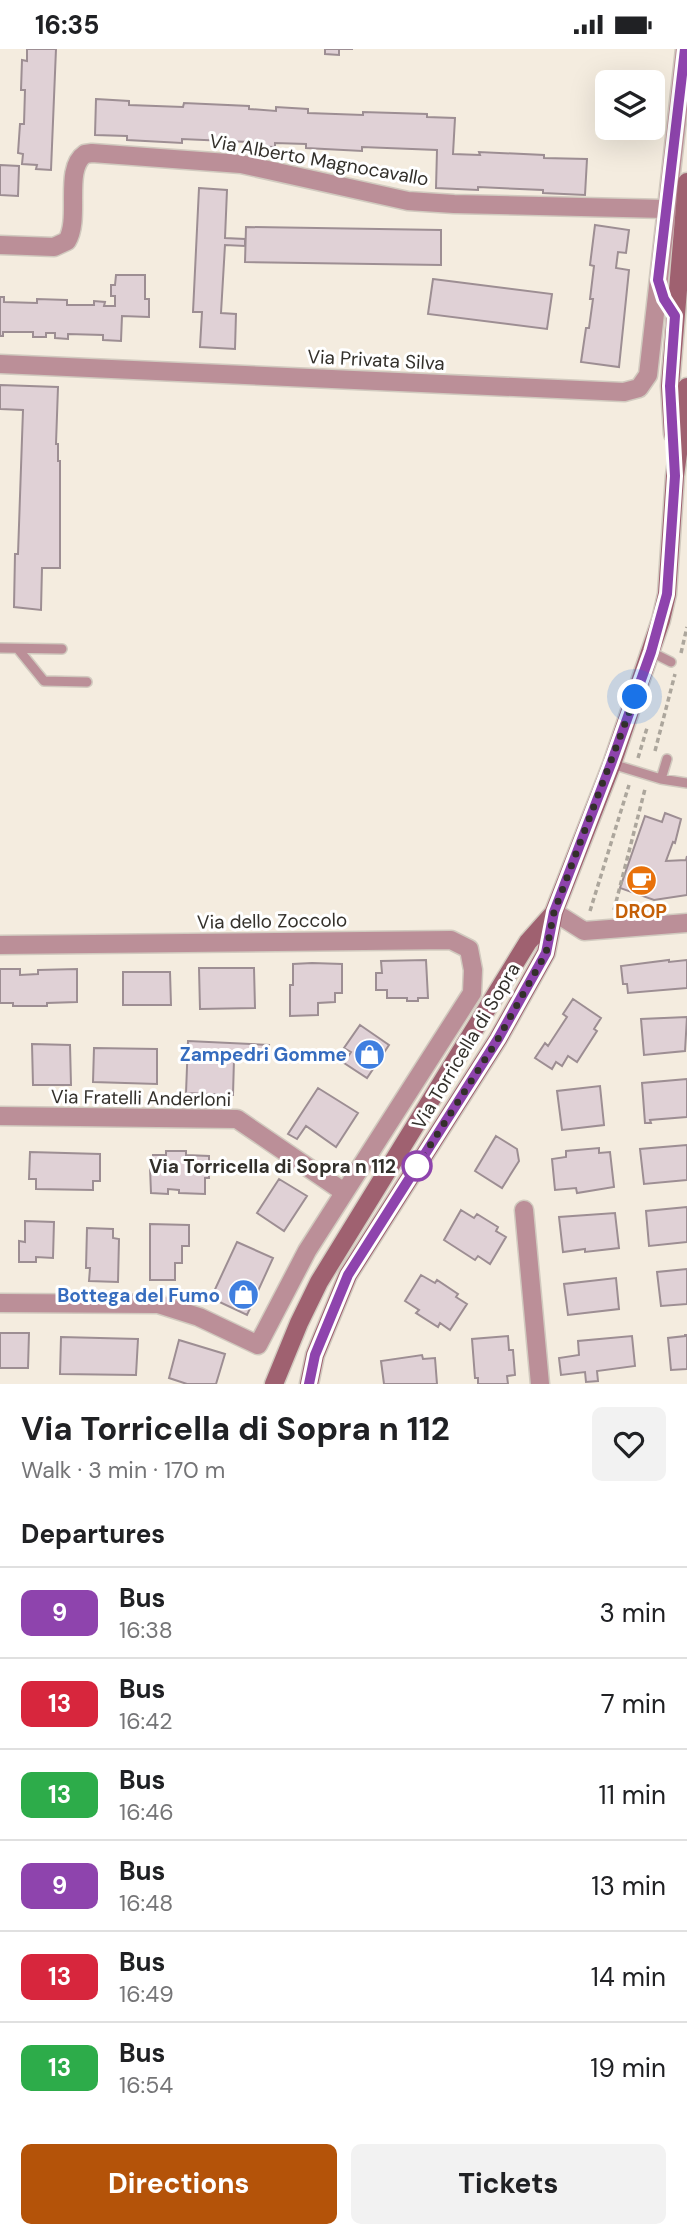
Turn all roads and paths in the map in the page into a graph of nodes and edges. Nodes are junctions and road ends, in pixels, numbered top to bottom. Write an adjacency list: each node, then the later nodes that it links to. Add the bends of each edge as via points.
1 (685, 49): 3 (street)
2 (687, 182): 6 (street, Via Torricella di Sopra)
3 (665, 209): 4 (street, Via Alberto Magnocavallo, via 408,201 241,164 92,153 75,165 72,231 67,241 54,247); 5 (street, Via Privata Silva)
4 (0, 245)
5 (658, 280): 6 (street, Via Privata Silva); 7 (street, Via Privata Silva, via 648,375 639,387 624,392)
6 (675, 316): 9 (street, Via Torricella di Sopra, via 670,386)
7 (0, 364)
8 (687, 387): 9 (street, Via Torricella di Sopra)
9 (675, 476): 10 (street, Via Torricella di Sopra)
10 (680, 509): 15 (street, Via Torricella di Sopra, via 667,594)
11 (687, 627): 16 (path)
12 (0, 648): 13 (lane)
13 (18, 649): 14 (lane); 18 (lane, via 44,681)
14 (62, 649)
15 (651, 652): 17 (lane); 21 (street, Via Torricella di Sopra)
16 (681, 654)
17 (674, 664): 19 (path)
18 (87, 683)
19 (654, 754)
20 (667, 759): 23 (lane)
21 (611, 764): 23 (lane); 25 (street, Via Torricella di Sopra)
22 (648, 777): 27 (path)
23 (661, 779): 24 (lane)
24 (687, 783)
25 (554, 912): 27 (street, via 584,931); 29 (street, Via Torricella di Sopra, via 528,941); 38 (street, Via Torricella di Sopra, via 546,953 498,1039 348,1275 315,1355)
26 (687, 923): 27 (street)
27 (609, 929)
28 (0, 945): 30 (street, Via dello Zoccolo, via 451,940 469,949)
29 (500, 986): 30 (street); 35 (street, Via Torricella di Sopra)
30 (472, 993): 32 (street, Via Torricella di Sopra)
31 (0, 1116): 32 (street, Via Fratelli Anderloni, via 237,1119)
32 (344, 1192): 34 (street, Via Torricella di Sopra)
33 (524, 1210): 39 (street)
34 (307, 1251): 35 (street); 36 (street, Via Torricella di Sopra, via 258,1345 199,1317 158,1304)
35 (337, 1253): 37 (street, Via Torricella di Sopra, via 299,1322)
36 (0, 1303)
37 (274, 1384)
38 (309, 1384)
39 (540, 1384)

